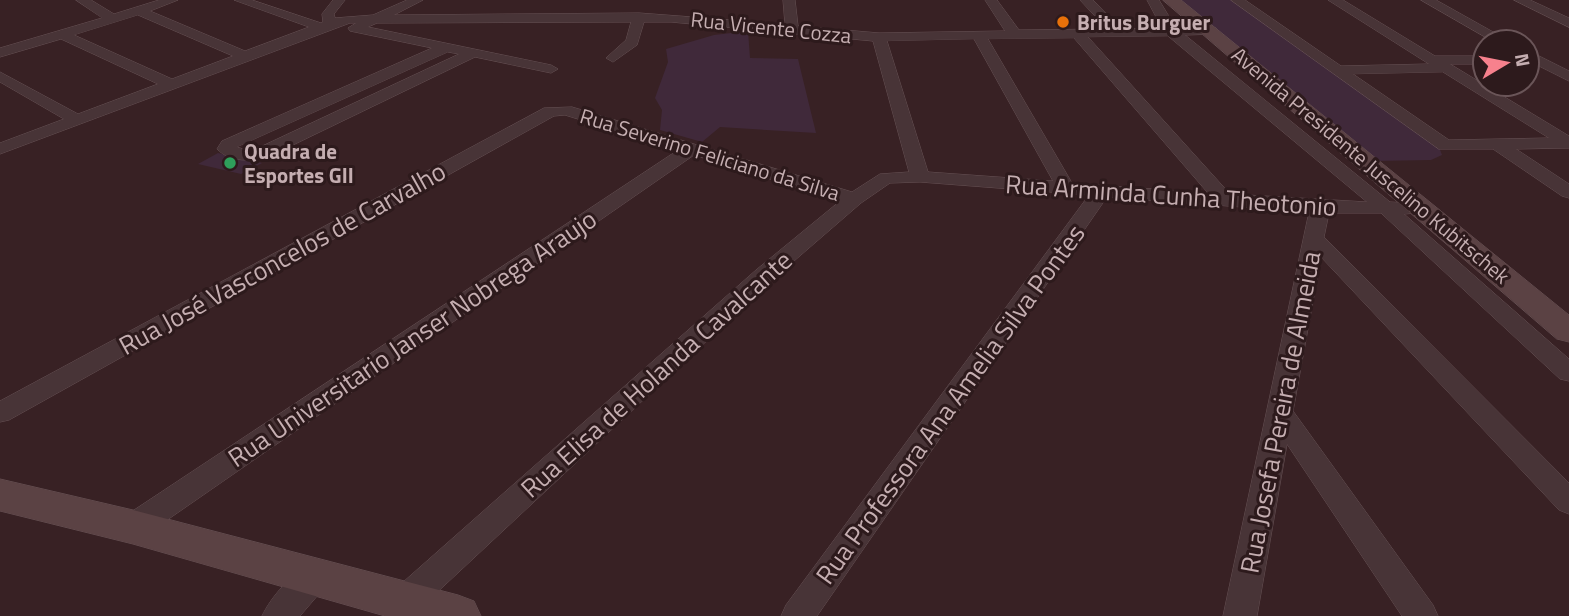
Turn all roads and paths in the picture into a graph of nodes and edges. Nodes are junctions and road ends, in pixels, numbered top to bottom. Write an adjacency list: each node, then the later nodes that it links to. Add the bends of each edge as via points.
1 (82, 0): 20 (street)
2 (172, 0): 20 (street)
3 (240, 0): 24 (street)
4 (339, 0): 24 (street, via 328,14)
5 (416, 0): 21 (street)
6 (508, 0): 22 (street)
7 (602, 0): 18 (street)
8 (789, 0): 25 (street)
9 (991, 0): 31 (street)
10 (1086, 0): 30 (street)
11 (1153, 0): 28 (street)
12 (1171, 0): 27 (main road, Avenida Presidente Juscelino Kubitschek)
13 (1237, 0): 46 (street)
14 (1334, 0): 42 (street)
15 (1427, 0): 26 (street)
16 (1520, 0): 23 (street)
17 (142, 12): 38 (street)
18 (595, 17): 19 (street, Rua Vicente Cozza); 22 (street, Rua Vicente Cozza)
19 (639, 18): 25 (street, Rua Vicente Cozza, via 694,14); 39 (street, via 632,42)
20 (113, 19): 35 (street)
21 (373, 19): 22 (street, Rua Vicente Cozza); 24 (street, Rua Vicente Cozza); 36 (street, via 355,28)
22 (497, 19)
23 (1569, 23)
24 (327, 25): 38 (street)
25 (792, 28): 34 (street, Rua Vicente Cozza)
26 (1478, 28)
27 (1211, 31): 28 (street, Rua Vicente Cozza); 65 (main road, Avenida Presidente Juscelino Kubitschek)
28 (1172, 32): 30 (street, Rua Vicente Cozza); 64 (street)
29 (1078, 34): 30 (street, Rua Vicente Cozza); 31 (street, Rua Vicente Cozza); 62 (street)
30 (1119, 34)
31 (1015, 35): 33 (street, Rua Vicente Cozza)
32 (66, 36): 49 (street)
33 (979, 36): 34 (street, Rua Vicente Cozza); 58 (street)
34 (879, 37): 57 (street)
35 (4, 48)
36 (444, 48): 37 (street); 37 (street, via 226,149 244,156 262,153)
37 (470, 54): 45 (street)
38 (246, 56): 49 (street)
39 (612, 58)
40 (1471, 61): 42 (street)
41 (1541, 62): 43 (street)
42 (1438, 64): 46 (street); 52 (street)
43 (1552, 67): 44 (street); 48 (street)
44 (1569, 67)
45 (551, 69)
46 (1337, 70): 54 (street)
47 (0, 76): 51 (street)
48 (1569, 76)
49 (173, 85): 51 (street)
50 (566, 110): 56 (street, Rua Severino Feliciano da Silva); 71 (street, Rua José Vasconcelos de Carvalho, via 544,113)
51 (78, 120): 55 (street)
52 (1569, 143): 53 (street)
53 (1497, 144): 54 (street); 60 (street)
54 (1445, 145)
55 (0, 149)
56 (691, 149): 61 (street, Rua Severino Feliciano da Silva); 74 (street, Rua Universitario Janser Nobrega Araujo)
57 (920, 177): 58 (street, Rua Arminda Cunha Theotonio); 61 (street, Rua Elisa de Holanda Cavalcante, via 886,178)
58 (1067, 190): 59 (street, Rua Arminda Cunha Theotonio)
59 (1101, 192): 62 (street, Rua Arminda Cunha Theotonio); 79 (street, Rua Professora Ana Amelia Silva Pontes)
60 (1569, 192)
61 (854, 199): 76 (street, Rua Elisa de Holanda Cavalcante)
62 (1225, 201): 63 (street, Rua Arminda Cunha Theotonio)
63 (1320, 207): 64 (street, Rua Arminda Cunha Theotonio); 66 (street, Rua Josefa Pereira de Almeida)
64 (1386, 208): 65 (street, Rua Arminda Cunha Theotonio); 67 (street)
65 (1422, 208): 68 (main road, Avenida Presidente Juscelino Kubitschek)
66 (1314, 238): 70 (street, Rua Josefa Pereira de Almeida); 72 (street)
67 (1510, 320): 68 (street); 69 (street)
68 (1562, 327)
69 (1569, 373)
70 (1279, 411): 80 (street, Rua Josefa Pereira de Almeida); 81 (street)
71 (0, 413)
72 (1564, 492)
73 (0, 495): 74 (main road)
74 (133, 527): 75 (main road)
75 (313, 578): 76 (main road); 77 (street)
76 (405, 601): 78 (main road)
77 (279, 616)
78 (458, 616)
79 (798, 616)
80 (1240, 616)
81 (1421, 616)

